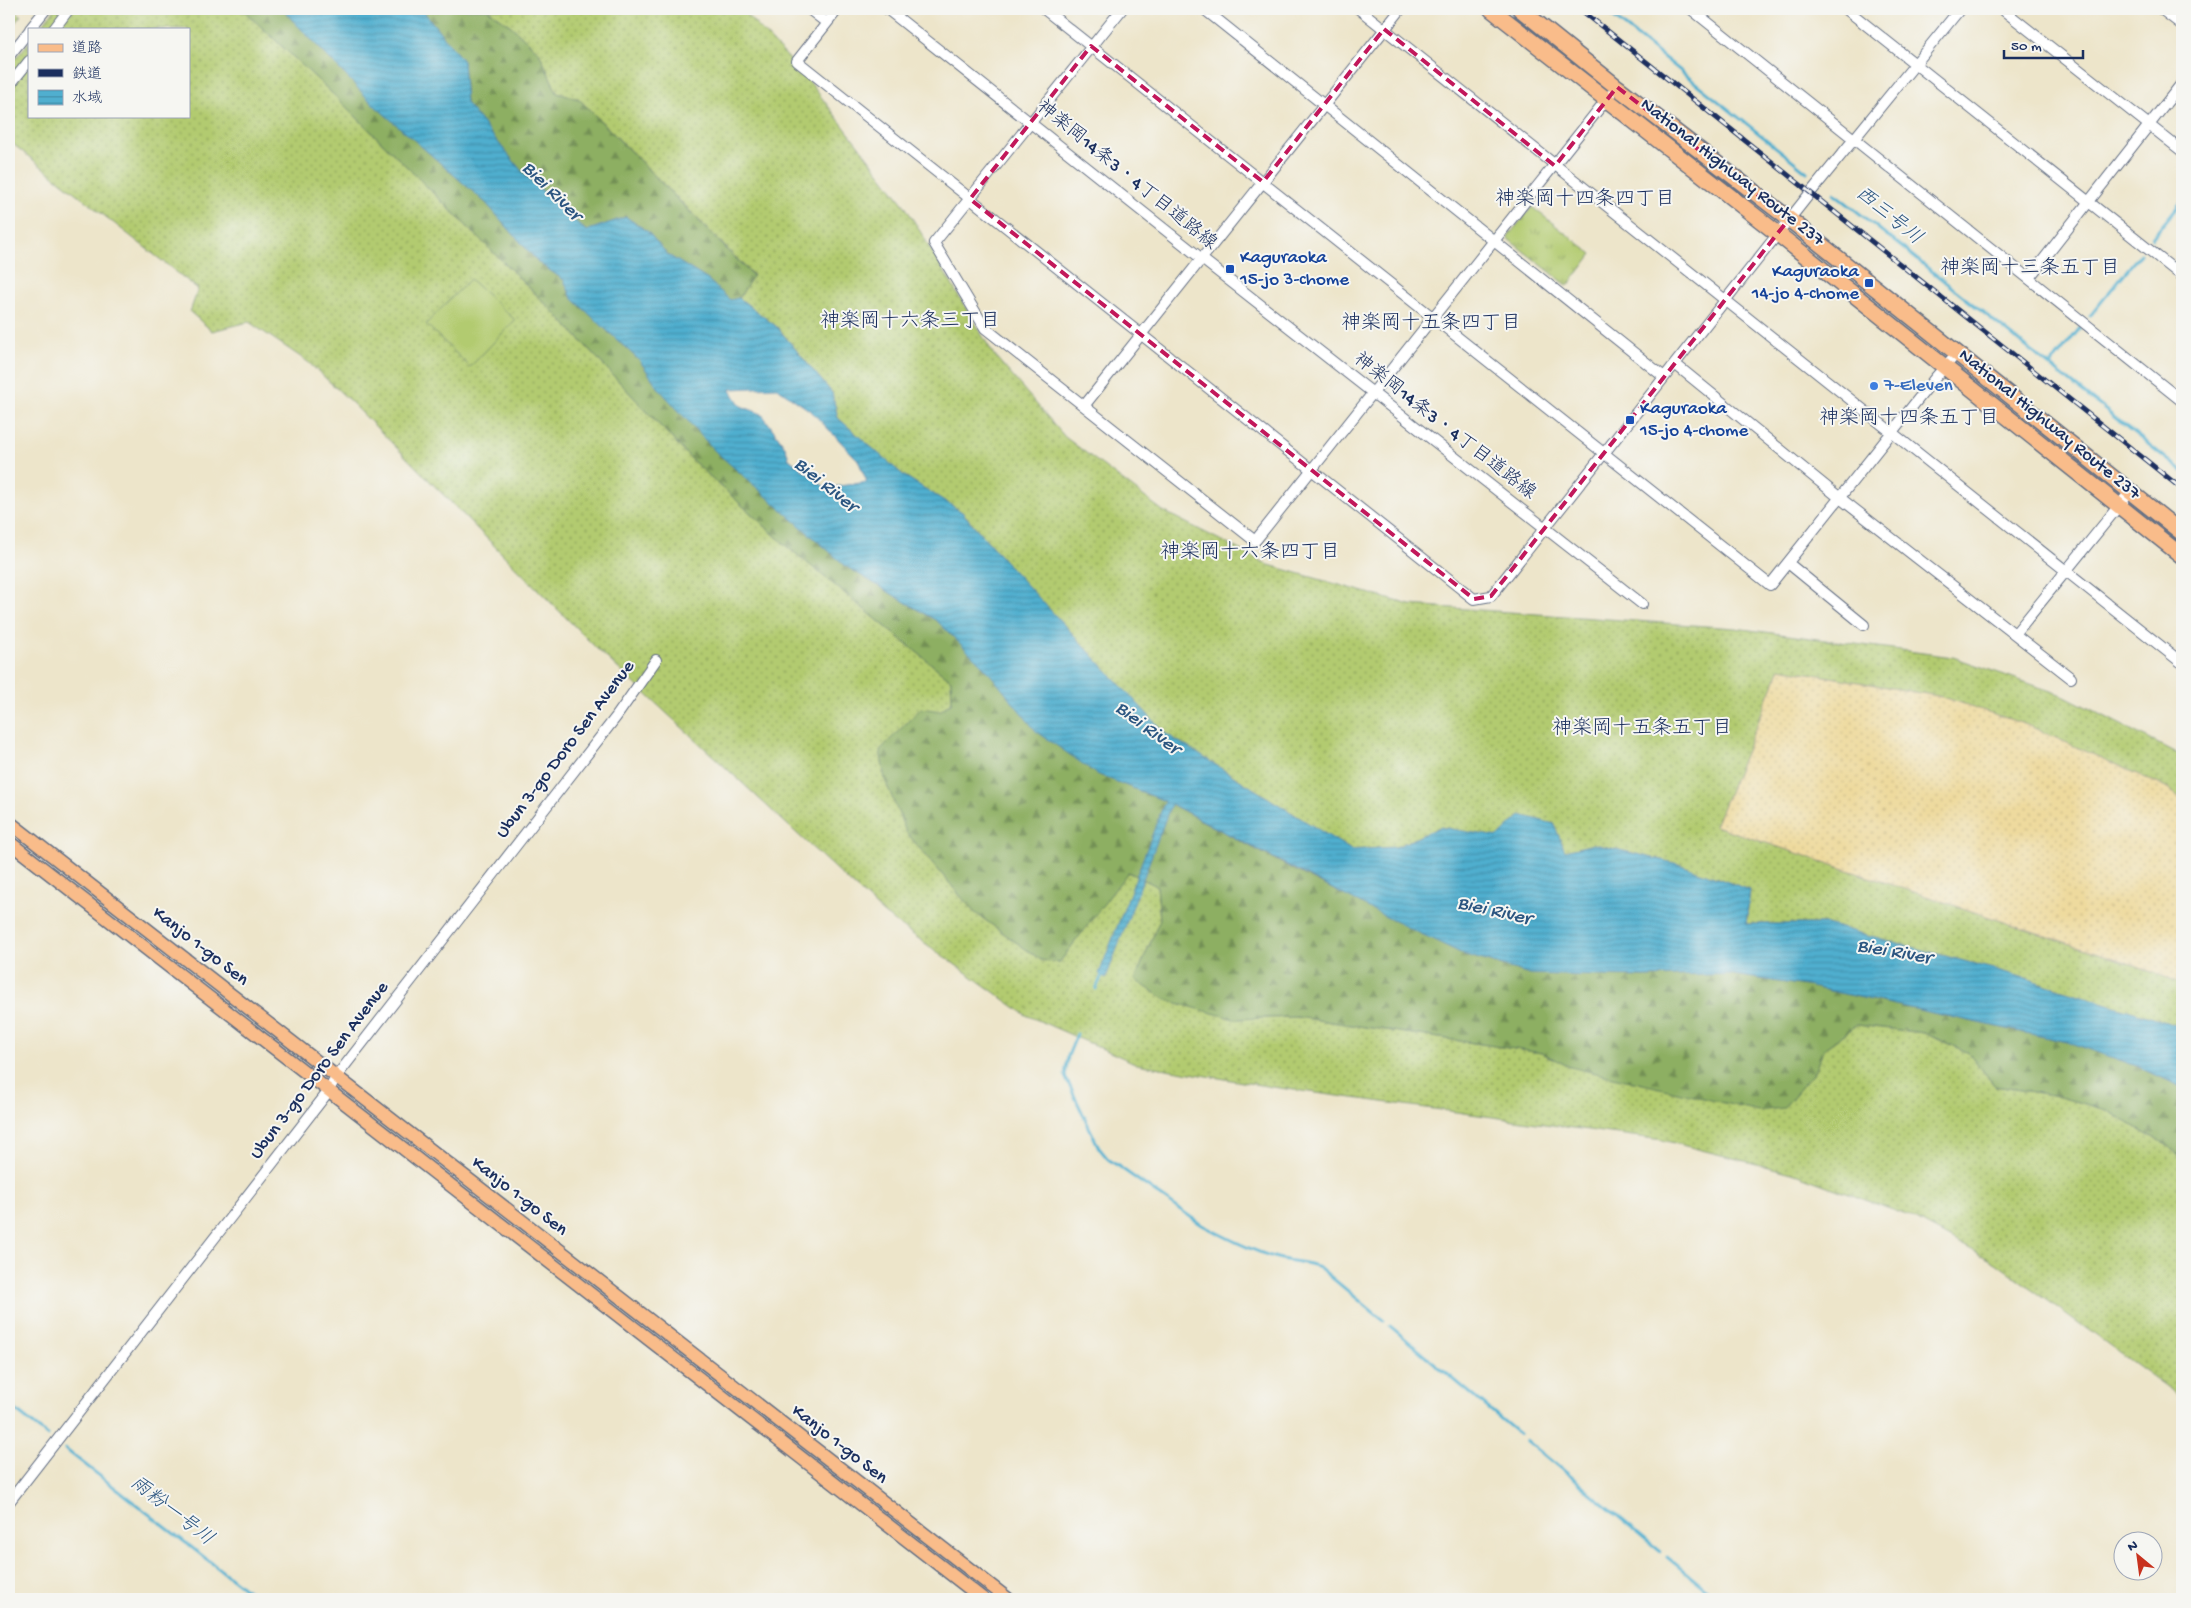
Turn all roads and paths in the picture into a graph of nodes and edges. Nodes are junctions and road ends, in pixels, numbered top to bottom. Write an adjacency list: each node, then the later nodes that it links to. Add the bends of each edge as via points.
1 (46, 9): 20 (street)
2 (69, 9): 21 (street)
3 (809, 9): 18 (street)
4 (838, 9): 18 (street)
5 (887, 9): 33 (street, 神楽岡14条3・4丁目道路線)
6 (1044, 9): 24 (street)
7 (1122, 9): 24 (street)
8 (1359, 9): 22 (street)
9 (1401, 9): 22 (street)
10 (1491, 9): 31 (highway, National Highway Route 237)
11 (1520, 9): 30 (highway, National Highway Route 237)
12 (1691, 9): 35 (street)
13 (1846, 9): 27 (street)
14 (1960, 9): 27 (street, 神楽岡14条3・4丁目道路線)
15 (2002, 9): 34 (street)
16 (2161, 9): 19 (street)
17 (1210, 11): 32 (street)
18 (827, 23): 39 (street, via 797,61)
19 (2182, 25)
20 (31, 28)
21 (55, 28)
22 (1384, 30): 32 (street); 37 (street)
23 (28, 31): 25 (street)
24 (1092, 46): 33 (street); 38 (street)
25 (10, 55)
26 (27, 64): 29 (street)
27 (1916, 64): 35 (street, 神楽岡14条3・4丁目道路線); 40 (street)
28 (2182, 83): 34 (street)
29 (9, 86)
30 (1617, 87): 31 (street); 41 (highway, National Highway Route 237)
31 (1606, 100): 37 (street); 42 (highway, National Highway Route 237)
32 (1323, 106): 38 (street); 43 (street)
33 (1031, 122): 39 (street); 44 (street, 神楽岡14条3・4丁目道路線)
34 (2149, 125): 36 (street); 40 (street)
35 (1856, 139): 41 (street, 神楽岡14条3・4丁目道路線); 46 (street)
36 (2182, 151)
37 (1555, 166): 43 (street); 47 (street)
38 (1263, 182): 44 (street); 48 (street)
39 (970, 199): 49 (street); 56 (street, via 934,242 985,328)
40 (2088, 202): 45 (street); 46 (street)
41 (1789, 219): 42 (street, 神楽岡14条3・4丁目道路線); 50 (highway, National Highway Route 237)
42 (1778, 234): 47 (street, 神楽岡14条3・4丁目道路線); 52 (highway, National Highway Route 237)
43 (1494, 242): 48 (street); 53 (street)
44 (1202, 259): 49 (street); 54 (street, 神楽岡14条3・4丁目道路線)
45 (2182, 276)
46 (2029, 278): 55 (street)
47 (1726, 299): 51 (street, 神楽岡14条3・4丁目道路線); 57 (street)
48 (1433, 317): 54 (street); 58 (street)
49 (1140, 334): 56 (street); 59 (street)
50 (1957, 353): 52 (street); 60 (highway, National Highway Route 237)
51 (1674, 364): 53 (street, 神楽岡14条3・4丁目道路線); 61 (street)
52 (1944, 367): 57 (street); 62 (highway, National Highway Route 237)
53 (1664, 377): 58 (street, 神楽岡14条3・4丁目道路線)
54 (1372, 393): 59 (street); 63 (street, 神楽岡14条3・4丁目道路線)
55 (2182, 401)
56 (1084, 406): 59 (street, via 1255,541)
57 (1892, 433): 61 (street); 67 (street)
58 (1604, 452): 63 (street, 神楽岡14条3・4丁目道路線); 66 (street, via 1770,585)
59 (1311, 470): 63 (street, via 1474,599 1491,596)
60 (2130, 492): 62 (street); 64 (highway, National Highway Route 237)
61 (1840, 498): 66 (street); 70 (street)
62 (2119, 506): 65 (highway, National Highway Route 237); 67 (street)
63 (1544, 528): 68 (street)
64 (2182, 534)
65 (2182, 556)
66 (1788, 563): 69 (street)
67 (2066, 571): 70 (street); 72 (street)
68 (1642, 604)
69 (1864, 625)
70 (2015, 634): 73 (street)
71 (656, 660): 76 (street, Ubun 3-go Doro Sen Avenue, via 610,725)
72 (2182, 663)
73 (2071, 678)
74 (9, 822): 76 (main road, Kanjo 1-go Sen)
75 (9, 842): 77 (main road, Kanjo 1-go Sen)
76 (336, 1077): 77 (street, Ubun 3-go Doro Sen Avenue); 80 (main road, Kanjo 1-go Sen)
77 (328, 1092): 78 (street, Ubun 3-go Doro Sen Avenue); 79 (main road, Kanjo 1-go Sen)
78 (9, 1502)
79 (983, 1599)
80 (1008, 1599)

